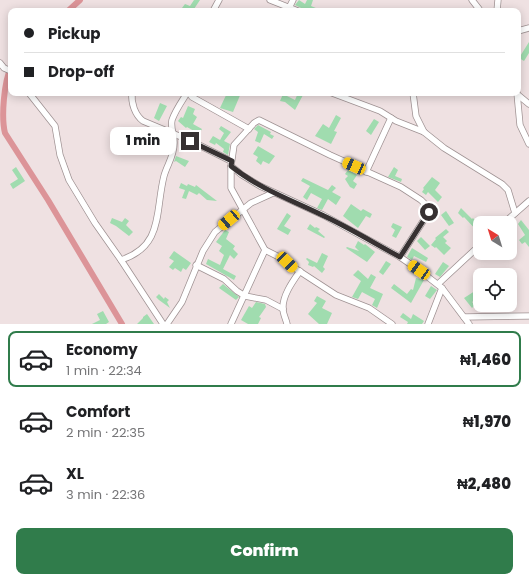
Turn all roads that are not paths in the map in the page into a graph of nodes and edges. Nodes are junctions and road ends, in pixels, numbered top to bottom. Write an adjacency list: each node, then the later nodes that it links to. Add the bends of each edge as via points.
1 (270, 0): 4 (street)
2 (293, 0): 4 (street)
3 (472, 0): 5 (street)
4 (289, 8)
5 (478, 8)
6 (31, 96): 30 (street, via 54,126 69,180)
7 (132, 96): 18 (street, via 139,118)
8 (186, 96): 18 (street, via 172,121)
9 (191, 96): 16 (street)
10 (340, 96): 15 (street, via 380,111)
11 (413, 96): 17 (street, via 416,116)
12 (517, 96): 19 (street, via 520,125)
13 (519, 96): 14 (street)
14 (529, 104)
15 (391, 118): 17 (street); 21 (street)
16 (249, 129): 20 (street, via 234,145); 21 (street, via 259,120)
17 (424, 132): 25 (street, via 444,148 502,184 508,190)
18 (174, 134): 20 (street); 30 (street, via 173,155 164,176 158,220 150,241 137,253)
19 (529, 144)
20 (231, 163): 22 (street, via 242,175); 24 (street, via 231,188)
21 (366, 172): 29 (street, via 401,187 428,207 429,212)
22 (273, 193): 24 (street, via 251,202); 29 (street, via 323,215)
23 (529, 202): 25 (street)
24 (243, 209): 27 (street); 31 (street, via 215,232)
25 (515, 213): 26 (street)
26 (512, 216)
27 (265, 250): 32 (street); 34 (street)
28 (473, 252): 33 (street)
29 (400, 257): 33 (street)
30 (121, 260): 38 (street)
31 (196, 265): 34 (street, via 224,279); 39 (street, via 182,302)
32 (300, 271): 35 (street, via 286,296); 42 (street, via 336,295 369,308)
33 (440, 286): 37 (street); 43 (street)
34 (245, 296): 35 (street, via 266,300); 40 (street)
35 (283, 309): 41 (street)
36 (529, 316): 37 (street)
37 (464, 317): 44 (street)
38 (163, 324)
39 (167, 324)
40 (232, 324)
41 (287, 324)
42 (392, 324)
43 (428, 324)
44 (469, 324)

